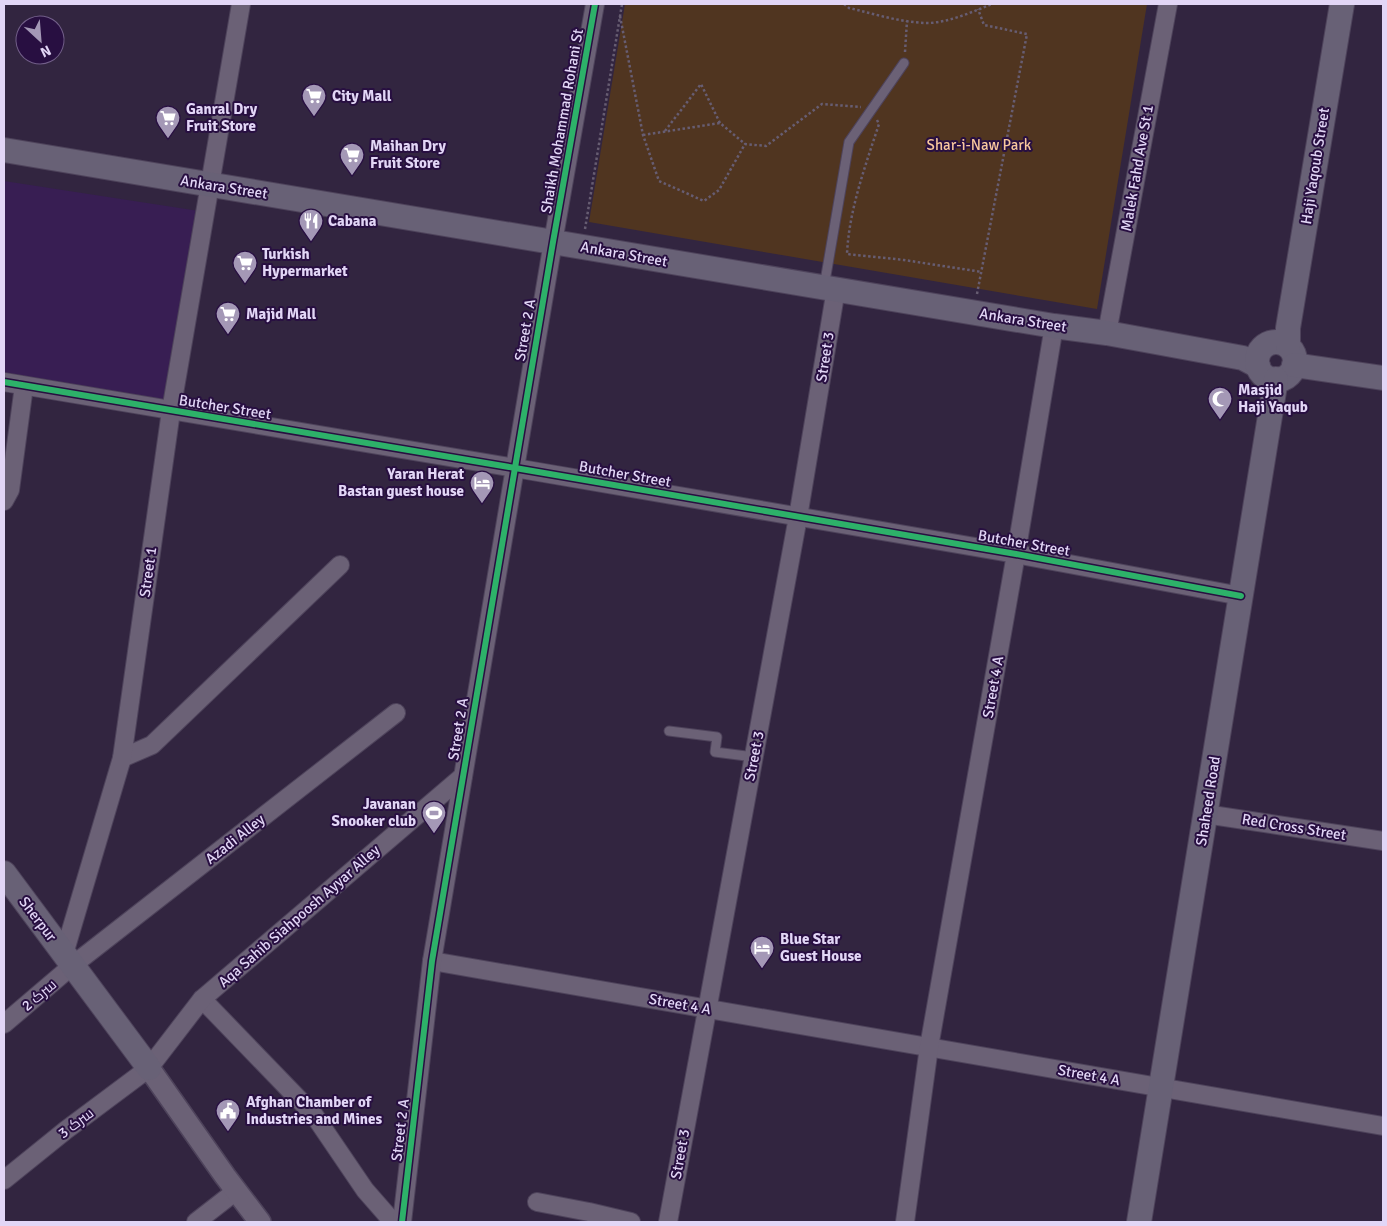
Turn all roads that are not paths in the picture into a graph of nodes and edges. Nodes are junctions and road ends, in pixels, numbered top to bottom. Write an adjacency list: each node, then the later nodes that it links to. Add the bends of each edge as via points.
1 (241, 4): 7 (street, Street 1)
2 (596, 4): 8 (street, Shaikh Mohammad Rohani St)
3 (1168, 4): 11 (street, Malek Fahd Ave St 1)
4 (1342, 4): 12 (main road, Haji Yaqoub Street)
5 (904, 63): 9 (lane, via 849,142)
6 (4, 150): 7 (main road, Ankara Street)
7 (209, 184): 8 (main road, Ankara Street); 17 (street, Street 1)
8 (553, 242): 9 (main road, Ankara Street); 18 (street, Street 2 A)
9 (830, 288): 10 (main road, Ankara Street); 20 (street, Street 3)
10 (1054, 326): 11 (main road, Ankara Street); 21 (street, Street 4 A)
11 (1107, 333): 13 (main road, Ankara Street, via 1243,358)
12 (1290, 346): 13 (main road, via 1288,375); 13 (main road, Shaheed Road, via 1277,342 1266,345 1258,354); 14 (main road)
13 (1267, 372): 23 (main road, Shaheed Road)
14 (1383, 378)
15 (4, 382): 16 (street, Butcher Street)
16 (24, 386): 17 (street, Butcher Street); 19 (street, via 10,490)
17 (171, 411): 18 (street, Butcher Street); 27 (street, Street 1)
18 (515, 468): 20 (street, Butcher Street); 28 (street, Street 2 A)
19 (4, 501)
20 (798, 517): 21 (street, Butcher Street); 26 (street, Street 3)
21 (1016, 554): 23 (street, Butcher Street); 37 (street, Street 4 A)
22 (340, 565): 27 (street, via 152,745)
23 (1241, 596): 29 (main road, Shaheed Road)
24 (396, 714): 32 (street, Azadi Alley)
25 (669, 730): 26 (lane, via 717,737 715,752)
26 (754, 757): 35 (street, Street 3)
27 (122, 758): 32 (street, Street 1)
28 (463, 776): 33 (street, Street 2 A); 34 (street, Aqa Sahib Siahpoosh Ayyar Alley)
29 (1206, 814): 30 (street, Red Cross Street); 39 (main road, Shaheed Road)
30 (1383, 841)
31 (5, 879): 32 (main road, Sherpur)
32 (69, 960): 36 (street, سرک 2); 38 (main road, Sherpur)
33 (432, 961): 35 (street, Street 4 A); 47 (street, Street 2 A)
34 (202, 999): 38 (street, Aqa Sahib Siahpoosh Ayyar Alley); 46 (street, via 314,1115 365,1190)
35 (707, 1009): 37 (street, Street 4 A); 49 (street, Street 3)
36 (4, 1024)
37 (929, 1047): 39 (street, Street 4 A); 50 (street, Street 4 A)
38 (149, 1068): 41 (street, سرک 3); 42 (street)
39 (1161, 1088): 40 (street, Street 4 A); 51 (main road, Shaheed Road)
40 (1383, 1126)
41 (4, 1180)
42 (236, 1191): 44 (street); 45 (street)
43 (537, 1202): 48 (street)
44 (196, 1222)
45 (260, 1222)
46 (394, 1222)
47 (402, 1222)
48 (631, 1222)
49 (668, 1222)
50 (905, 1222)
51 (1139, 1222)

